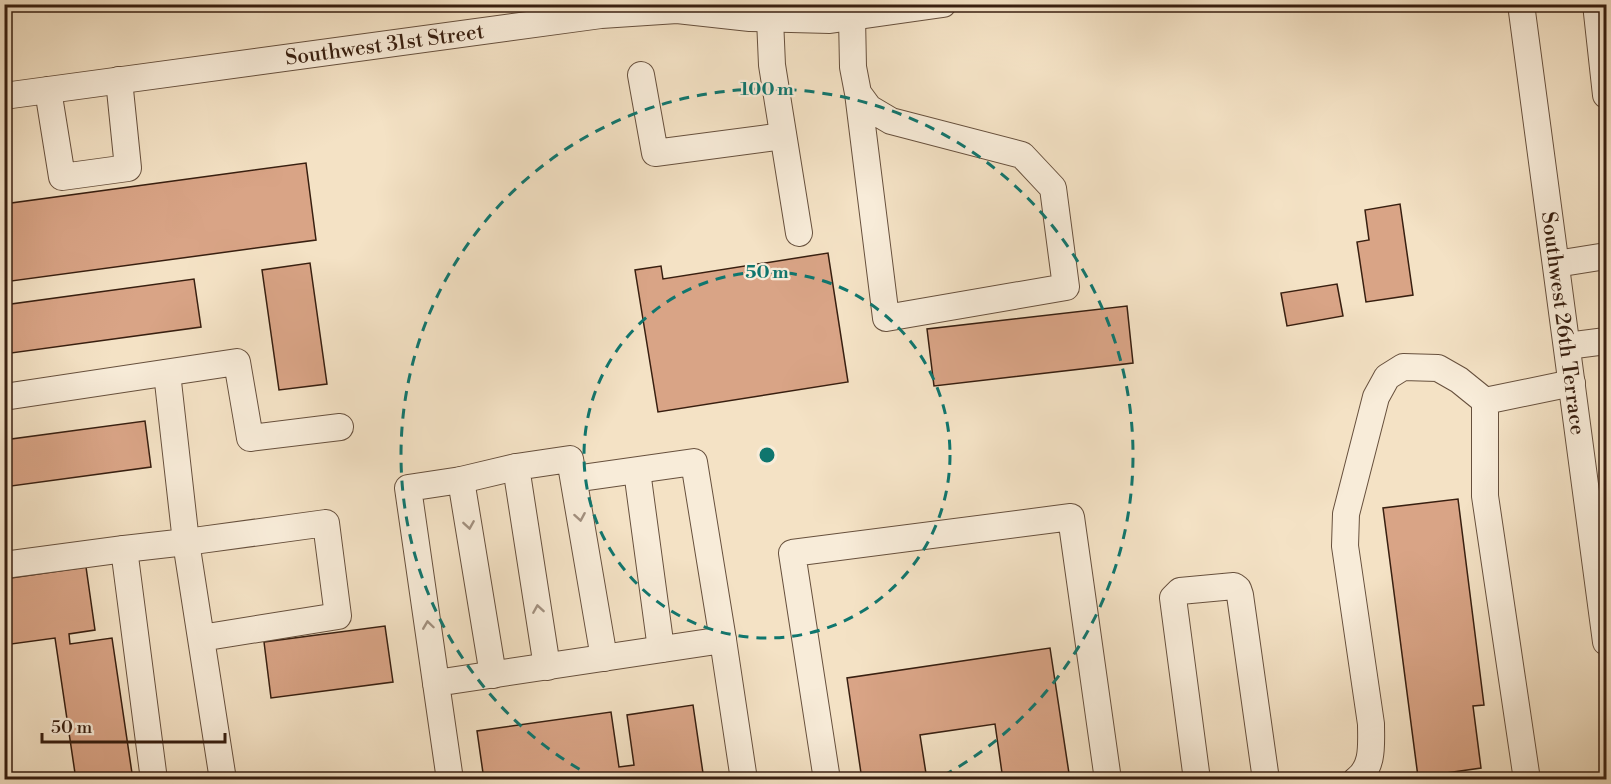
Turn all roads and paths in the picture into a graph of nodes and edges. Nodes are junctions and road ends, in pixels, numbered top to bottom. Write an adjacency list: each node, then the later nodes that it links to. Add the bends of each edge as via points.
1 (943, 4): 4 (street, Southwest 31st Street)
2 (1521, 4): 15 (street, Southwest 26th Terrace)
3 (1596, 4): 10 (street)
4 (852, 17): 5 (street, Southwest 31st Street); 9 (street)
5 (770, 19): 7 (street, Southwest 31st Street, via 677,10 611,14); 12 (street, via 772,65)
6 (641, 75): 12 (street, via 655,153)
7 (119, 81): 8 (street, Southwest 31st Street); 8 (street, via 128,168 62,177)
8 (48, 90): 11 (street, Southwest 31st Street)
9 (858, 93): 9 (street, via 869,108 891,121 1022,155 1053,188 1066,287 886,318)
10 (1606, 95)
11 (4, 96)
12 (783, 136): 13 (street)
13 (799, 233)
14 (1606, 256): 15 (street)
15 (1556, 264): 17 (street, Southwest 26th Terrace)
16 (1606, 341): 17 (street)
17 (1567, 346): 19 (street, Southwest 26th Terrace)
18 (167, 373): 20 (street); 22 (street, via 237,362 250,438); 27 (street)
19 (1572, 383): 21 (street); 32 (street, Southwest 26th Terrace)
20 (4, 397)
21 (1485, 401): 46 (street, via 1438,368 1403,367 1387,378 1376,397 1346,514 1345,546 1371,724 1372,753); 47 (street, via 1485,496)
22 (340, 427)
23 (516, 467): 25 (street, via 570,459); 26 (street); 35 (street, one-way to 23)
24 (637, 471): 25 (street); 31 (street, via 694,462); 33 (street)
25 (574, 479): 34 (street, one-way to 34)
26 (461, 480): 36 (street, one-way to 36); 37 (street, one-way to 26, via 408,488)
27 (186, 542): 28 (street); 30 (street); 30 (street, via 326,523 338,616)
28 (124, 549): 29 (street); 38 (street)
29 (4, 565)
30 (201, 638): 39 (street)
31 (723, 640): 33 (street); 41 (street)
32 (1606, 642)
33 (661, 650): 34 (street)
34 (604, 658): 35 (street)
35 (547, 667): 36 (street)
36 (493, 675): 37 (street)
37 (436, 683): 40 (street)
38 (154, 780)
39 (223, 780)
40 (450, 780)
41 (744, 780)
42 (827, 780): 43 (street, via 792,553 1071,517)
43 (1108, 780)
44 (1197, 780): 45 (street, via 1173,598 1179,591 1234,586 1240,595)
45 (1266, 780)
46 (1356, 780)
47 (1527, 780)

